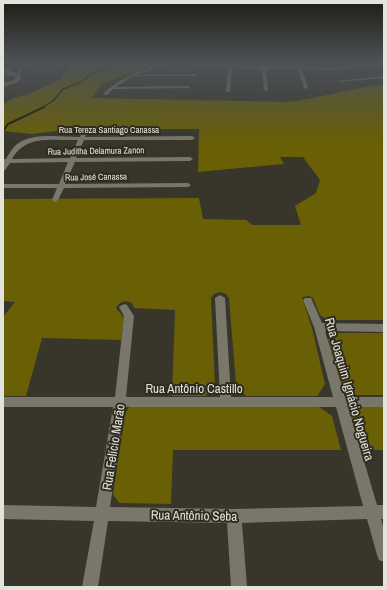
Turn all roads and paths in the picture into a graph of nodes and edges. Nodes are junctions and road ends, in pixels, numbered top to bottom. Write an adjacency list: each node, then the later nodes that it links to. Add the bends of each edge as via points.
1 (110, 90): 4 (street)
2 (187, 90): 3 (street)
3 (186, 93)
4 (105, 94)
5 (85, 131): 7 (street)
6 (192, 138): 7 (street, Rua Tereza Santiago Canassa)
7 (82, 139): 8 (street); 10 (street, Rua Tereza Santiago Canassa, via 26,140)
8 (73, 160): 9 (street, Rua Juditha Delamura Zanon); 10 (street, Rua Juditha Delamura Zanon); 14 (street)
9 (190, 160)
10 (6, 161): 11 (street)
11 (3, 169)
12 (3, 186): 14 (street, Rua José Canassa)
13 (188, 186): 14 (street, Rua José Canassa)
14 (61, 187): 15 (street)
15 (56, 200)
16 (220, 298): 23 (street)
17 (308, 300): 19 (street, Rua Joaquim Ignácio Nogueira)
18 (124, 307): 22 (street, Rua Felício Marão, via 129,316)
19 (319, 327): 20 (street); 24 (street, Rua Joaquim Ignácio Nogueira)
20 (384, 328)
21 (3, 402): 22 (street, Rua Antônio Castillo)
22 (120, 402): 23 (street, Rua Antônio Castillo); 28 (street, Rua Felício Marão)
23 (226, 402): 24 (street, Rua Antônio Castillo)
24 (340, 402): 25 (street, Rua Antônio Castillo); 27 (street, Rua Joaquim Ignácio Nogueira)
25 (384, 402)
26 (3, 512): 28 (street, Rua Antônio Seba)
27 (377, 512): 29 (street, Rua Antônio Seba); 30 (street, Rua Joaquim Ignácio Nogueira)
28 (102, 513): 29 (street, Rua Antônio Seba); 31 (street, Rua Felício Marão)
29 (234, 516): 32 (street)
30 (384, 555)
31 (90, 587)
32 (239, 587)

